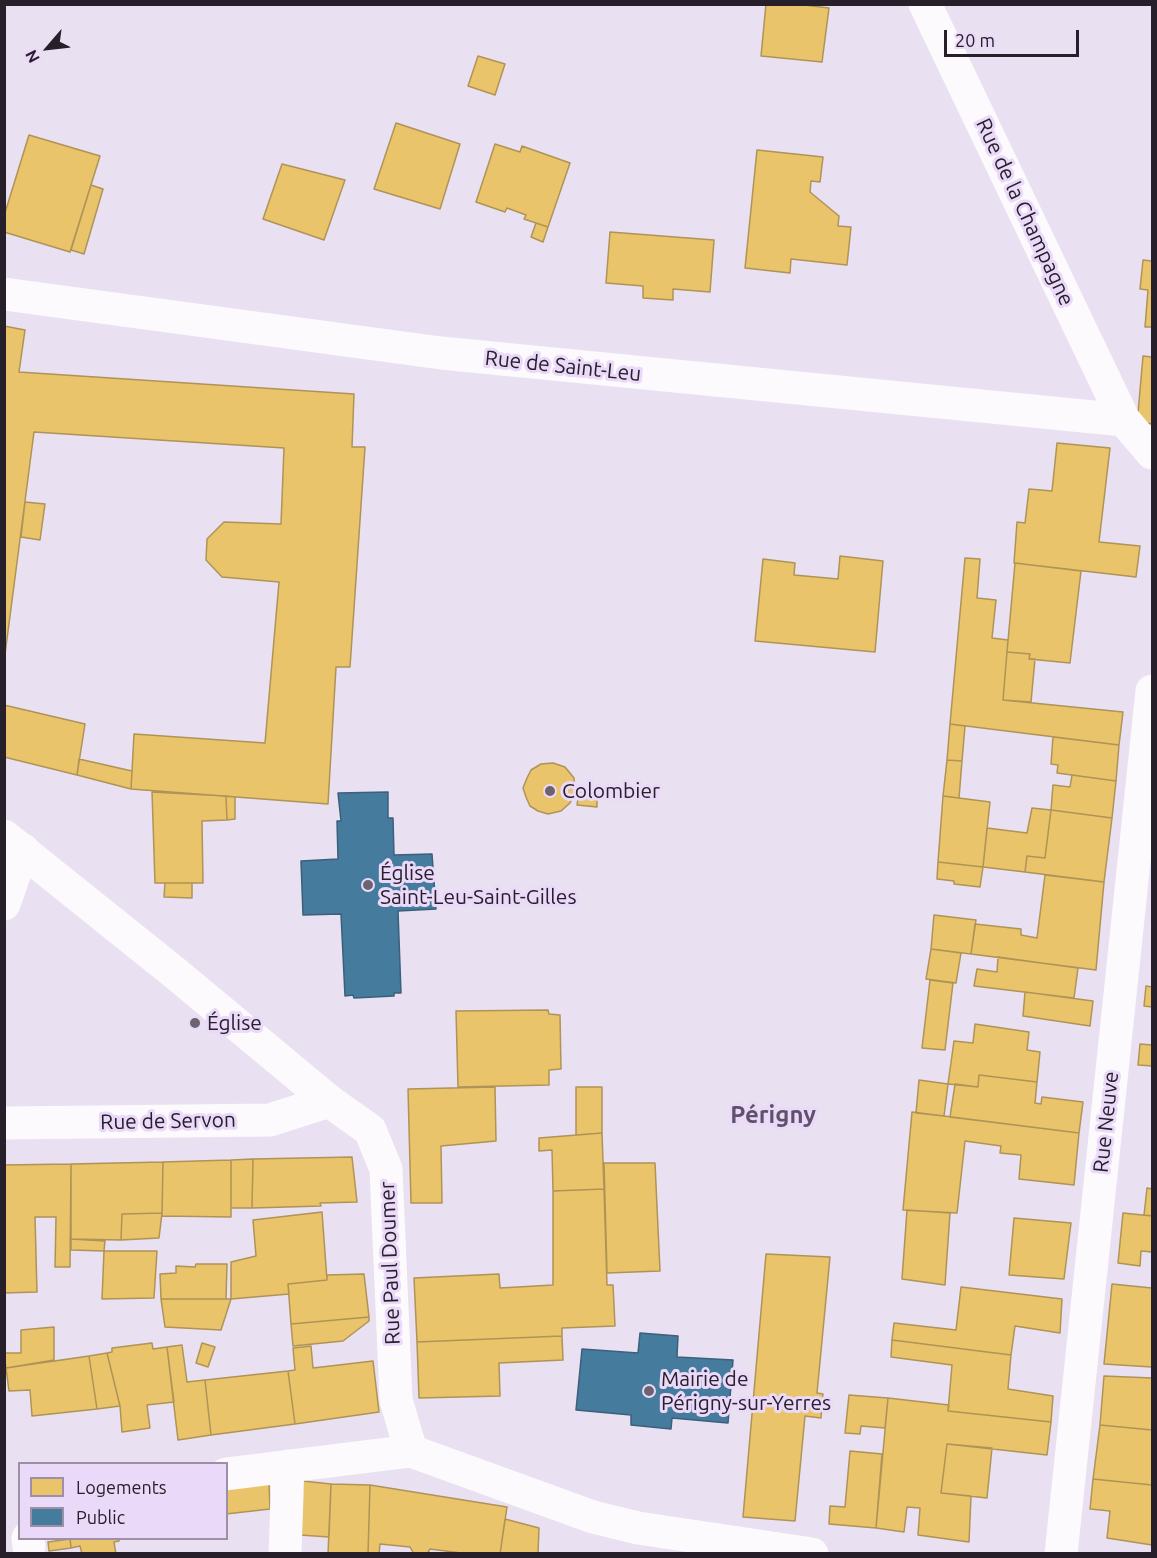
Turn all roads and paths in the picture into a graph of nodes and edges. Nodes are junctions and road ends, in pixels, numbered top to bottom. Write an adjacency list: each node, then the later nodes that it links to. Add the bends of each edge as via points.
1 (926, 4): 3 (street, Rue de la Champagne)
2 (4, 294): 3 (street, Rue de Saint-Leu, via 441,353)
3 (1124, 420): 4 (street)
4 (1152, 453)
5 (1152, 691): 16 (street, Rue Neuve)
6 (14, 843): 7 (street); 8 (street, Rue Paul Doumer)
7 (4, 904)
8 (329, 1101): 9 (street, Rue de Servon, via 270,1120); 10 (street, Rue Paul Doumer, via 370,1131 386,1169 396,1400)
9 (4, 1123)
10 (411, 1451): 11 (street); 13 (street, via 593,1517)
11 (288, 1466): 12 (street); 14 (street)
12 (228, 1474)
13 (638, 1541): 15 (street)
14 (285, 1554)
15 (812, 1554)
16 (1061, 1554)

